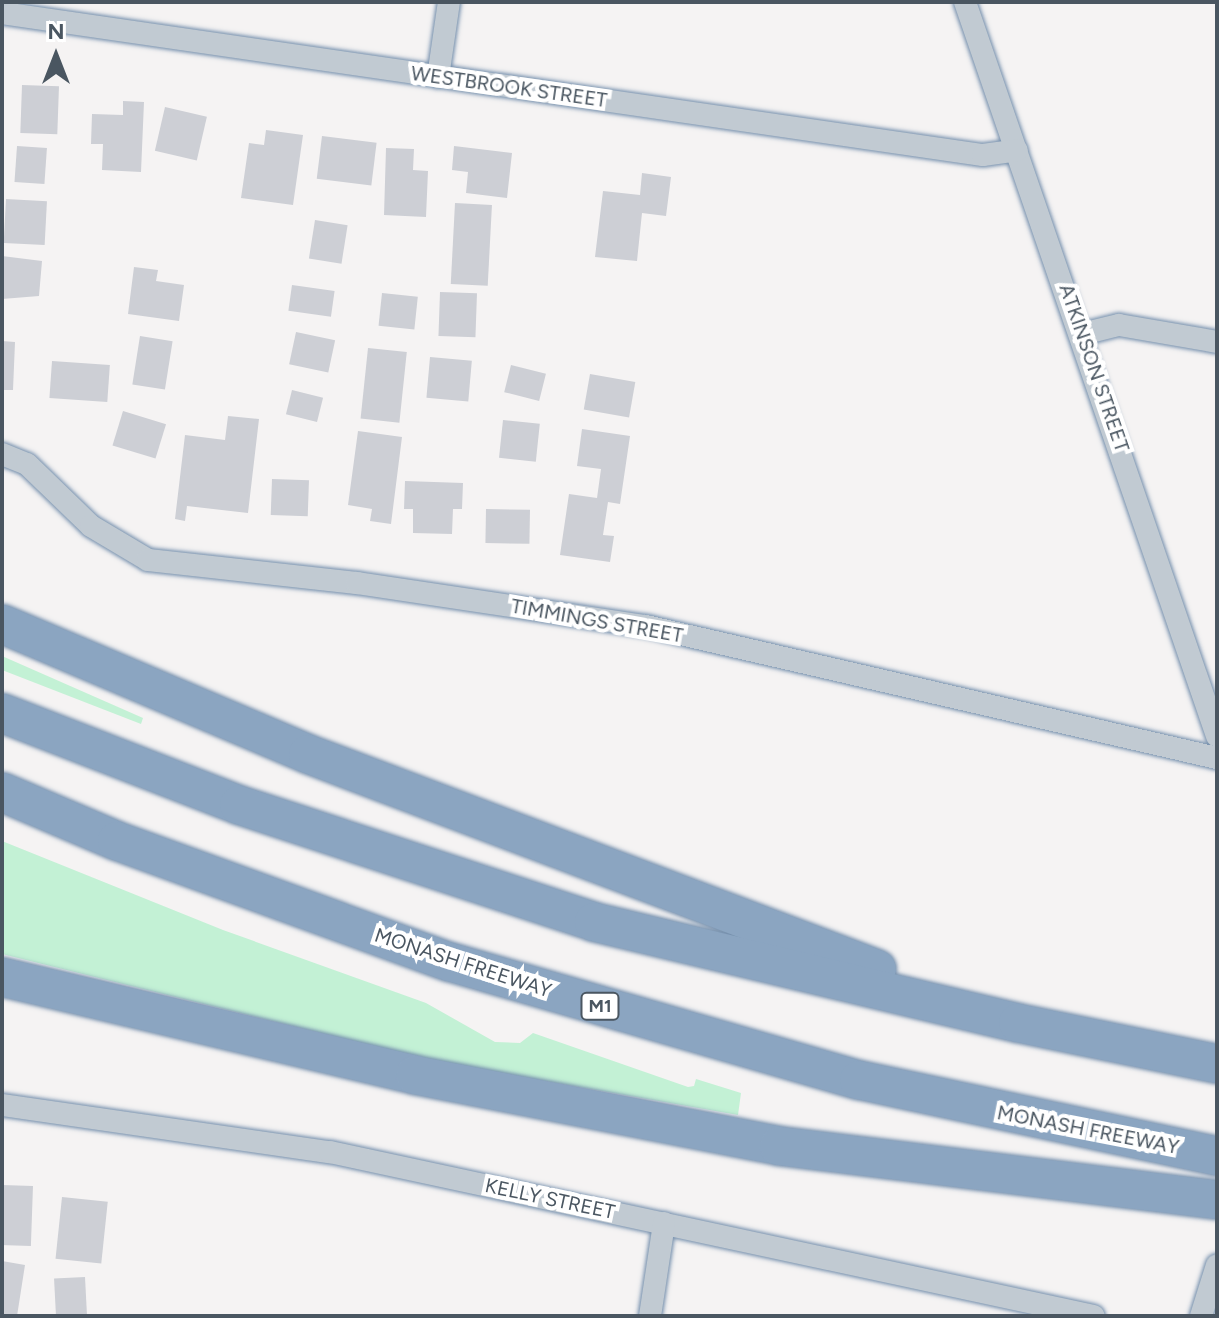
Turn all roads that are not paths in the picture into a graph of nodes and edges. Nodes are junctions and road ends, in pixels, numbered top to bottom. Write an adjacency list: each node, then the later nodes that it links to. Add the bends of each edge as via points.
1 (449, 2): 4 (street)
2 (965, 2): 5 (street, ATKINSON STREET)
3 (2, 13): 4 (street, WESTBROOK STREET)
4 (438, 77): 5 (street, WESTBROOK STREET, via 983,155)
5 (1017, 150): 6 (street, ATKINSON STREET)
6 (1082, 334): 7 (street, via 1119,325); 11 (street, ATKINSON STREET)
7 (1217, 342)
8 (2, 454): 12 (street, TIMMINGS STREET, via 27,464 91,526 148,560 357,583 646,626)
9 (2, 624): 15 (highway, via 294,749)
10 (2, 713): 15 (highway, via 239,805 594,922)
11 (1217, 736)
12 (1217, 758)
13 (2, 792): 18 (highway, MONASH FREEWAY / M1, via 117,841 450,962 859,1080)
14 (2, 977): 19 (highway, via 415,1075 765,1143)
15 (1018, 1023): 16 (highway)
16 (1217, 1064)
17 (2, 1105): 20 (street, KELLY STREET, via 330,1152)
18 (1217, 1156)
19 (1217, 1200)
20 (664, 1223): 22 (street); 23 (street, KELLY STREET)
21 (1214, 1275): 24 (street)
22 (650, 1316)
23 (1094, 1316)
24 (1201, 1316)

